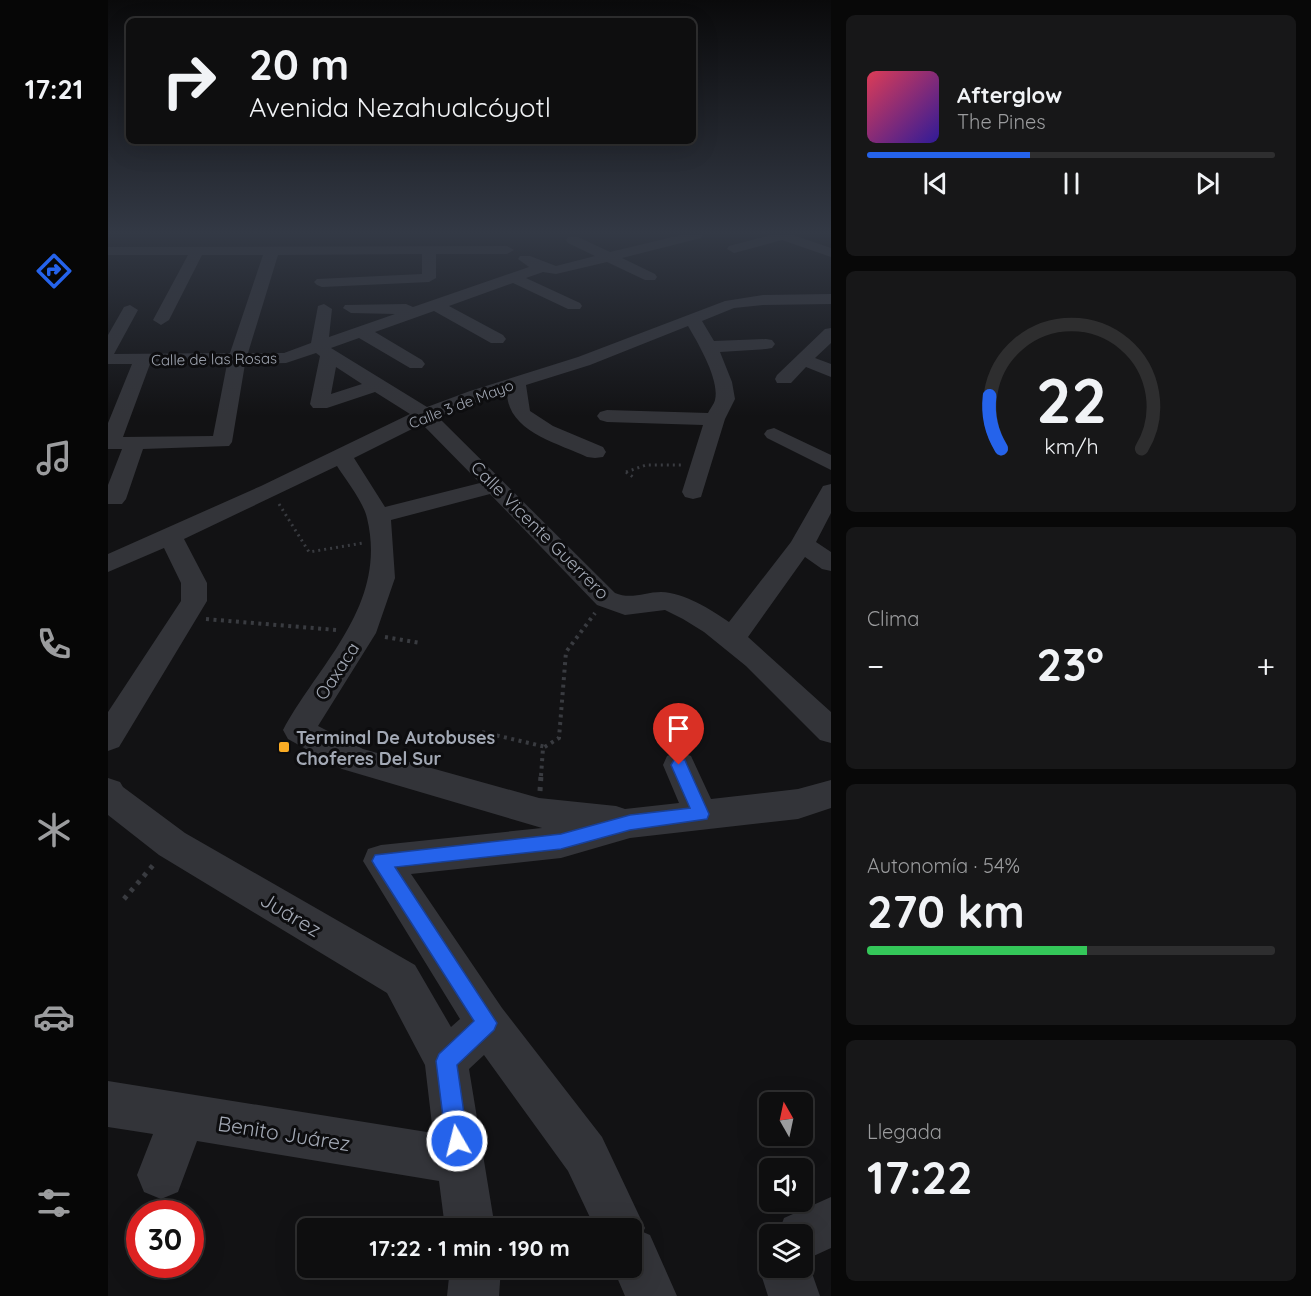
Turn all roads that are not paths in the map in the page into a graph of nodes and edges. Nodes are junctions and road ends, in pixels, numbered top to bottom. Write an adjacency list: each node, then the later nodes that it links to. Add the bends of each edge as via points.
1 (174, 295): 11 (street)
2 (257, 295): 20 (street)
3 (461, 295): 7 (street, Calle de las Rosas)
4 (552, 295): 6 (street)
5 (831, 299): 12 (street, Calle 3 de Mayo, via 731,304)
6 (574, 306)
7 (429, 307): 8 (street); 13 (street, Calle de las Rosas); 15 (street)
8 (351, 308)
9 (324, 309): 19 (street)
10 (130, 310): 18 (street)
11 (161, 320)
12 (693, 320): 17 (street); 27 (street, Calle 3 de Mayo)
13 (362, 332): 19 (street, Calle de las Rosas); 24 (street)
14 (831, 333): 23 (street)
15 (497, 339)
16 (766, 344): 17 (street)
17 (709, 347): 31 (street, via 723,382 725,399)
18 (108, 350)
19 (324, 351): 20 (street, Calle de las Rosas, via 286,358); 28 (street, Calle Vicente Guerrero); 28 (street, via 320,404)
20 (237, 358): 22 (street, Calle de las Rosas); 33 (street, via 222,442)
21 (108, 359): 22 (street, Calle de las Rosas)
22 (143, 360): 34 (street)
23 (804, 360): 25 (street); 26 (street)
24 (416, 364)
25 (831, 371)
26 (784, 379)
27 (517, 383): 29 (street, Calle 3 de Mayo); 35 (street, via 517,404 523,415)
28 (377, 385): 29 (street, Calle Vicente Guerrero)
29 (425, 415): 36 (street, Calle 3 de Mayo); 38 (street, Calle Vicente Guerrero)
30 (607, 416): 31 (street)
31 (715, 419): 40 (street)
32 (774, 434): 37 (street)
33 (135, 442): 34 (street); 41 (street)
34 (109, 443)
35 (595, 452)
36 (342, 456): 42 (street); 43 (street, Calle 3 de Mayo)
37 (831, 463)
38 (496, 486): 42 (street); 47 (street, Calle Vicente Guerrero, via 606,599 623,607 672,602)
39 (831, 491): 44 (street)
40 (693, 492)
41 (114, 499)
42 (380, 527): 54 (street, Oaxaca, via 382,578 362,633 299,730 354,760 539,813)
43 (170, 534): 46 (street, Calle 3 de Mayo); 49 (street, via 194,583 194,601)
44 (802, 544): 45 (street); 47 (street)
45 (831, 563)
46 (108, 564)
47 (732, 638): 48 (street, Calle Vicente Guerrero)
48 (831, 730)
49 (108, 738)
50 (679, 765): 53 (street)
51 (831, 794): 53 (street, via 798,804)
52 (114, 806): 56 (street, Juárez, via 401,980)
53 (701, 814): 54 (street)
54 (630, 823): 55 (street, via 561,842 381,861)
55 (487, 1023): 56 (street); 62 (street, via 585,1154)
56 (446, 1061): 59 (street)
57 (108, 1104): 58 (street, Benito Juárez)
58 (183, 1117): 59 (street, Benito Juárez); 60 (street)
59 (460, 1161): 61 (street)
60 (161, 1176)
61 (469, 1218)
62 (615, 1218)
63 (831, 1222): 64 (street)
64 (813, 1231)
65 (642, 1276): 69 (street)
66 (475, 1278): 68 (street)
67 (788, 1278): 70 (street)
68 (474, 1296)
69 (651, 1296)
70 (794, 1296)

